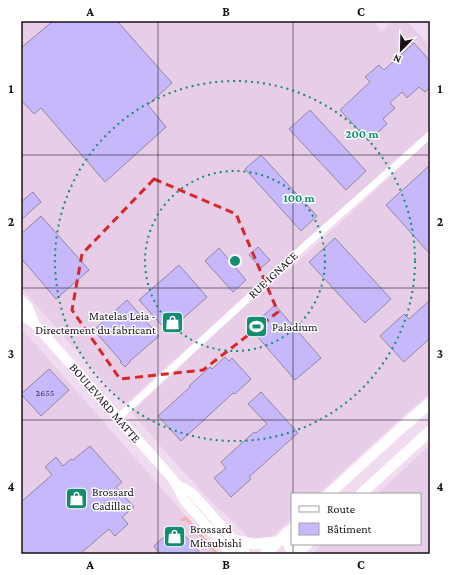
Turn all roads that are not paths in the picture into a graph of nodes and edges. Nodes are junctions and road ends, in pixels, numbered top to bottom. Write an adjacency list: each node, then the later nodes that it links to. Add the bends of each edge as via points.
1 (430, 135): 6 (street, RUE IGNACE, via 309,242)
2 (21, 300): 4 (main road, BOULEVARD MATTE, via 28,307)
3 (21, 315): 4 (main road, BOULEVARD MATTE)
4 (34, 323): 6 (main road, BOULEVARD MATTE)
5 (430, 403): 9 (main road)
6 (118, 418): 8 (main road, BOULEVARD MATTE)
7 (430, 431): 10 (main road)
8 (176, 484): 12 (main road, BOULEVARD MATTE, via 192,493); 15 (main road, BOULEVARD MATTE, via 184,500)
9 (330, 493)
10 (363, 493)
11 (290, 530): 13 (main road); 16 (main road, via 289,547)
12 (233, 540): 13 (main road, via 254,544); 17 (main road, BOULEVARD MATTE)
13 (277, 542): 18 (main road)
14 (306, 545): 16 (main road)
15 (230, 553)
16 (297, 553)
17 (246, 554)
18 (265, 554)

